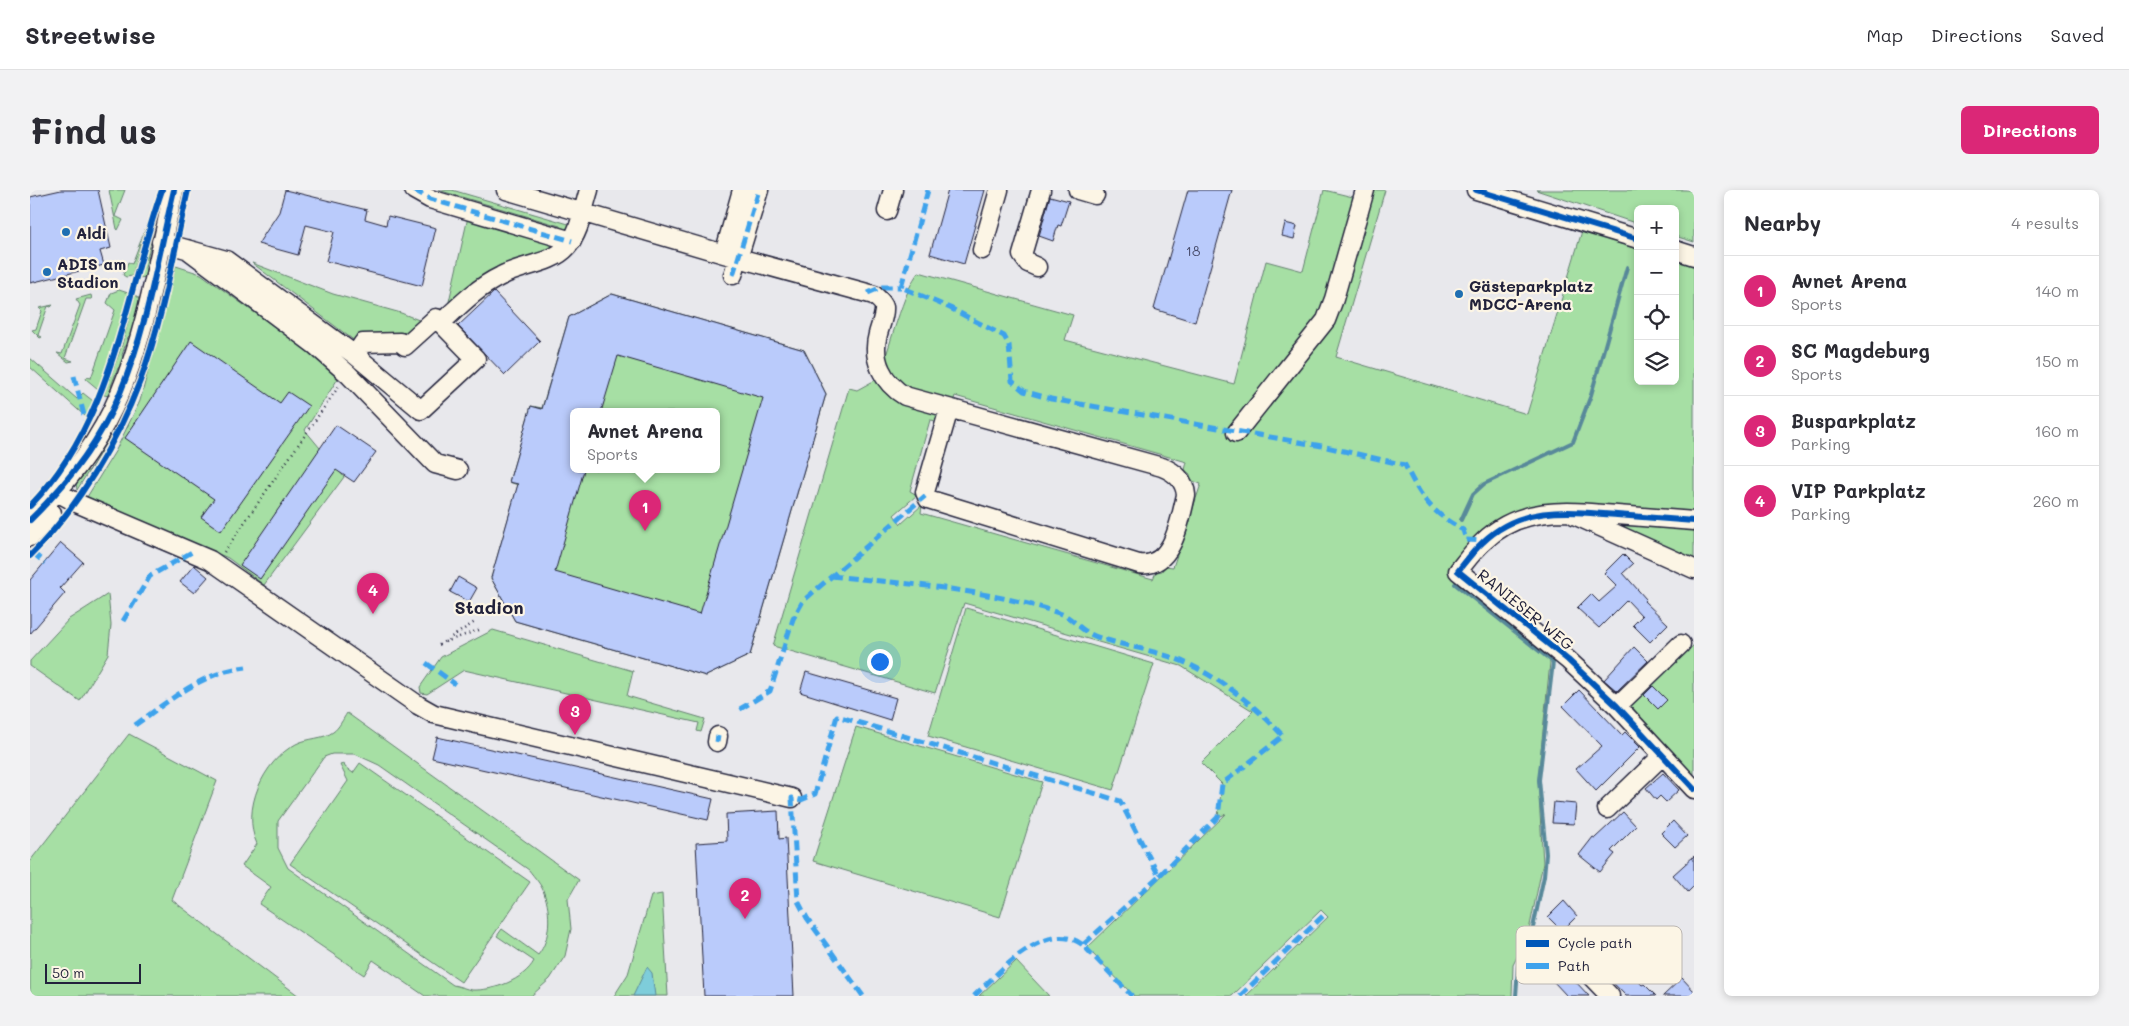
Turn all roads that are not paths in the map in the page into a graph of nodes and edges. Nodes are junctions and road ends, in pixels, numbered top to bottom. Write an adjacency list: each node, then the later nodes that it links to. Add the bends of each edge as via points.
1 (174, 190): 16 (street)
2 (414, 190): 15 (street, via 430,199)
3 (506, 190): 13 (street)
4 (589, 190): 13 (street)
5 (742, 190): 21 (street)
6 (759, 190): 21 (street)
7 (894, 190): 12 (street)
8 (999, 190): 18 (street)
9 (1041, 190): 22 (street, via 1022,255)
10 (1366, 190): 26 (street, via 1326,320)
11 (1476, 190): 14 (street)
12 (887, 211)
13 (582, 213): 15 (street); 21 (street)
14 (1634, 238)
15 (572, 240): 23 (street, via 552,257 516,268 485,284)
16 (161, 242): 17 (street); 28 (street, via 127,375 78,476)
17 (187, 249): 24 (street, via 226,260); 27 (street, via 316,345 435,464)
18 (982, 250)
19 (1679, 251): 20 (street)
20 (1694, 256)
21 (732, 263): 25 (street, via 874,295 884,308 876,348 881,371 893,388 905,396)
22 (1037, 267)
23 (442, 323): 24 (street, via 436,318 405,346 400,342 363,343); 24 (street, via 476,359 421,410)
24 (355, 355)
25 (949, 409): 25 (street, via 1169,470 1182,483 1186,495 1167,553 1152,563 1138,564 928,500 925,492)
26 (1236, 432)
27 (458, 470)
28 (61, 494): 30 (street); 32 (street); 38 (street, via 216,563 434,714)
29 (1562, 510): 31 (street, RANIESER WEG); 33 (street); 35 (street, RANIESER WEG, via 1518,519 1500,529 1483,541 1458,571 1568,660)
30 (30, 520)
31 (1694, 522)
32 (30, 537)
33 (1694, 569)
34 (1681, 644): 35 (street)
35 (1617, 706): 36 (street, RANIESER WEG)
36 (1662, 756): 37 (street, RANIESER WEG); 39 (street)
37 (1694, 789)
38 (792, 798)
39 (1607, 809)
40 (1598, 984): 41 (street)
41 (1610, 996)

